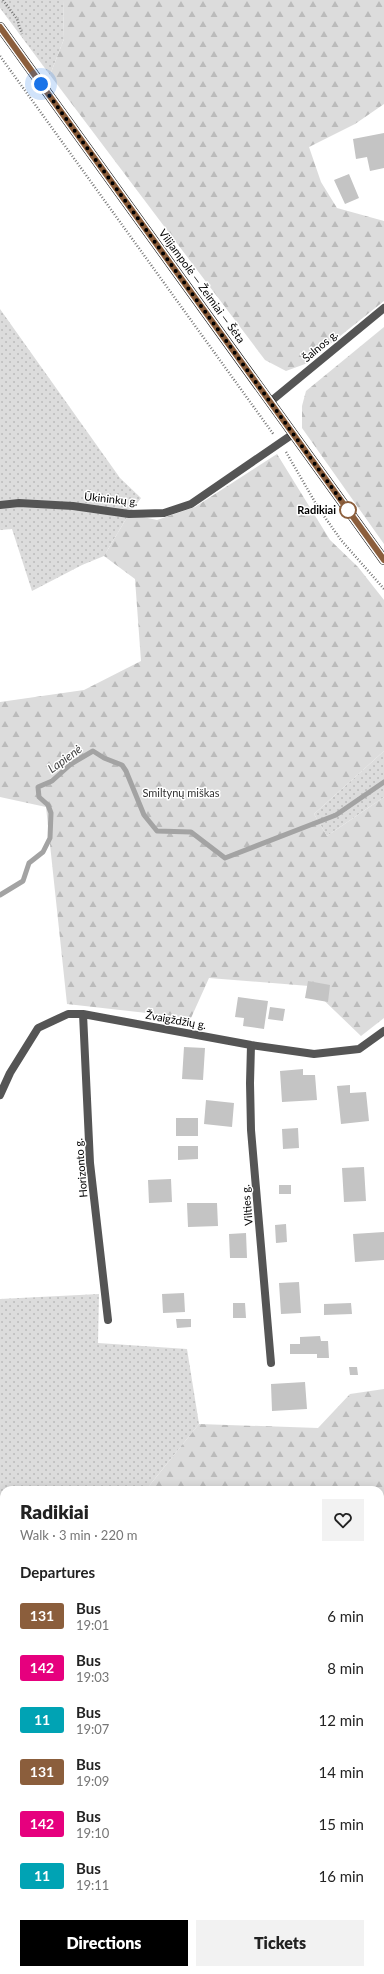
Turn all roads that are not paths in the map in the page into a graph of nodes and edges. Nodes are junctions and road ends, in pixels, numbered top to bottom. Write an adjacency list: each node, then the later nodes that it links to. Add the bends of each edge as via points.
1 (0, 27): 3 (main road, Vilijampolė — Žeimiai — Šėta)
2 (384, 308): 3 (street, Šalnos g.)
3 (270, 402): 4 (main road, Vilijampolė — Žeimiai — Šėta)
4 (293, 434): 5 (street, Ūkininkų g., via 191,504 164,513 129,514 73,506 19,503); 6 (main road, Vilijampolė — Žeimiai — Šėta)
5 (0, 505)
6 (384, 560)
7 (83, 1014): 9 (street, Žvaigždžių g.); 10 (street, Žvaigždžių g., via 68,1014 38,1028 10,1073); 11 (street, Horizonto g., via 90,1163)
8 (384, 1031): 9 (street, Žvaigždžių g., via 360,1049 314,1054)
9 (252, 1045): 12 (street, Vilties g., via 251,1130)
10 (0, 1095)
11 (108, 1320)
12 (271, 1364)

